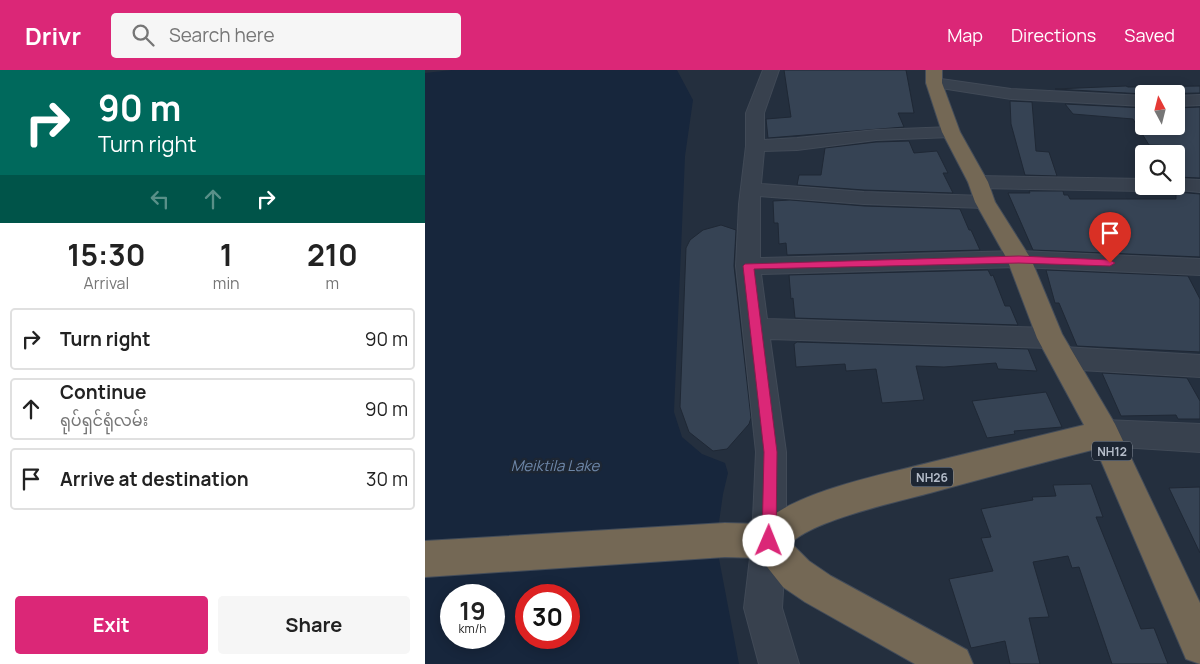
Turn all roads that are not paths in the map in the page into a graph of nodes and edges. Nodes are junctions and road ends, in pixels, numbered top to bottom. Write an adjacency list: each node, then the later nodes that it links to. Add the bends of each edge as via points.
1 (771, 70): 7 (street, via 755,113)
2 (934, 76): 4 (street, via 1011,94); 6 (highway, NH12)
3 (1200, 100): 5 (street)
4 (1135, 101)
5 (1185, 101)
6 (951, 132): 7 (street); 8 (highway, NH12)
7 (755, 146): 12 (street)
8 (977, 182): 9 (street); 13 (highway, NH12)
9 (1135, 185)
10 (1185, 185): 11 (street)
11 (1200, 186)
12 (751, 189): 13 (street, via 864,198); 15 (street)
13 (985, 202): 14 (highway, NH12)
14 (1019, 259): 15 (street); 16 (street); 18 (highway, NH12)
15 (748, 266): 17 (street)
16 (1200, 267)
17 (756, 329): 18 (street); 22 (street, via 771,452)
18 (1057, 348): 19 (street); 20 (highway, NH12)
19 (1200, 366)
20 (1104, 433): 21 (street); 22 (highway, NH26, via 839,503 801,516 785,525); 24 (highway, NH12)
21 (1200, 438)
22 (769, 541): 23 (highway, via 725,540); 25 (street, via 763,608); 26 (highway, via 796,574 818,589)
23 (425, 559)
24 (1200, 645)
25 (779, 664)
26 (953, 664)

